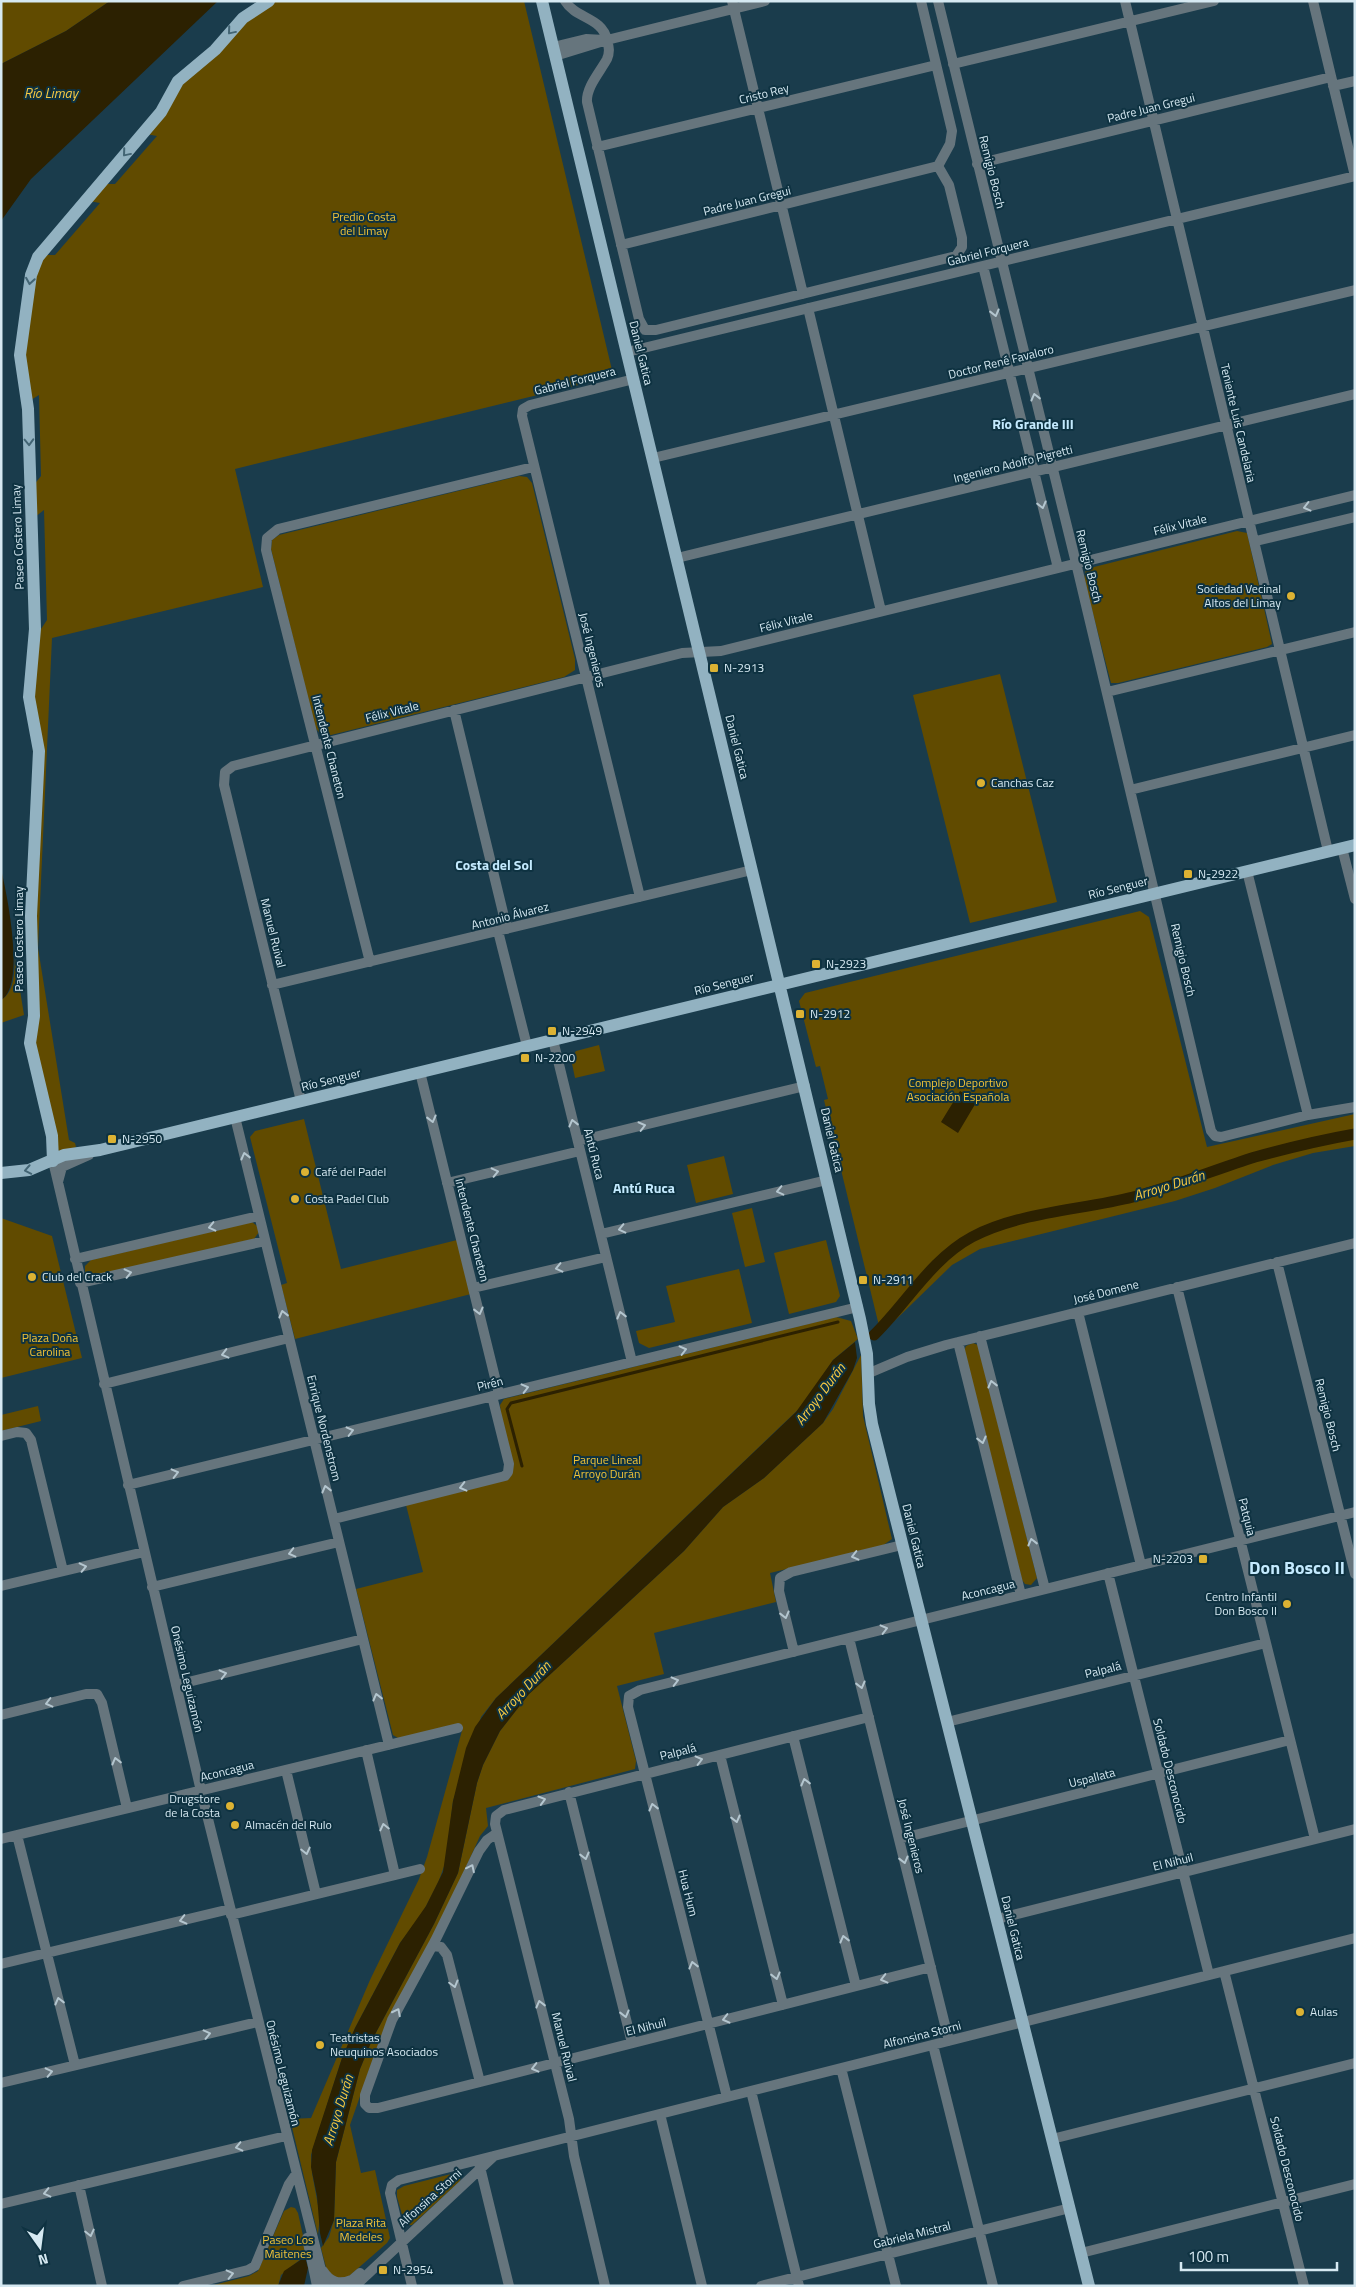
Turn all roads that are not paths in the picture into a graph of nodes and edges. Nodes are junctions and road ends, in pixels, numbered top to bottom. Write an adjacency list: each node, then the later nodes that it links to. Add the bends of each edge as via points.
1 (269, 1): 87 (main road, Paseo Costero Limay, one-way to 87, via 243,18 215,50 178,81 161,112 38,257 31,275 20,354 28,409 35,629 29,696 39,751 31,916 34,1021 30,1043 52,1136)
2 (542, 1): 13 (main road, Daniel Gatica)
3 (565, 1): 12 (street, via 600,25)
4 (765, 1): 10 (street)
5 (921, 1): 15 (street)
6 (938, 1): 14 (street, Remigio Bosch)
7 (1124, 1): 11 (street, Teniente Luis Candelaria)
8 (1214, 1): 11 (street)
9 (1313, 1): 17 (street)
10 (733, 5): 12 (street); 18 (street)
11 (1129, 22): 14 (street); 19 (street, Teniente Luis Candelaria)
12 (607, 40): 13 (street, via 586,39); 20 (street, Daniel Gatica, via 608,56 587,98)
13 (554, 51): 34 (main road, Daniel Gatica)
14 (953, 64): 21 (street, Remigio Bosch)
15 (936, 65): 18 (street, Cristo Rey); 22 (street, via 952,136)
16 (1355, 81): 17 (street, Padre Juan Gregui)
17 (1332, 82): 19 (street, Padre Juan Gregui); 23 (street)
18 (758, 108): 20 (street, Cristo Rey); 24 (street)
19 (1153, 120): 21 (street, Padre Juan Gregui); 25 (street, Teniente Luis Candelaria)
20 (598, 147): 26 (street, Daniel Gatica)
21 (977, 164): 27 (street, Remigio Bosch)
22 (938, 166): 24 (street, Padre Juan Gregui); 30 (street, Gabriel Forquera, via 949,185 962,238 961,250 949,259)
23 (1355, 176): 25 (street, Gabriel Forquera)
24 (781, 205): 26 (street, Padre Juan Gregui); 30 (street)
25 (1176, 219): 27 (street, Gabriel Forquera); 32 (street, Teniente Luis Candelaria)
26 (621, 245): 33 (street, Daniel Gatica, via 639,319)
27 (1001, 262): 28 (street, Gabriel Forquera); 35 (street, Remigio Bosch)
28 (983, 266): 31 (street, Gabriel Forquera); 36 (street, one-way to 36)
29 (1355, 290): 32 (street, Doctor René Favaloro)
30 (803, 294): 33 (street, Gabriel Forquera)
31 (808, 308): 34 (street, Gabriel Forquera); 40 (street)
32 (1202, 326): 35 (street, Doctor René Favaloro); 41 (street, Teniente Luis Candelaria)
33 (645, 330)
34 (627, 352): 37 (main road, Daniel Gatica)
35 (1027, 368): 36 (street, Doctor René Favaloro); 44 (street, Remigio Bosch, one-way to 35)
36 (1009, 373): 40 (street, Doctor René Favaloro); 45 (street)
37 (634, 379): 39 (street, Gabriel Forquera); 42 (main road, Daniel Gatica)
38 (1355, 394): 41 (street, Ingeniero Adolfo Pigretti)
39 (524, 409): 43 (street, José Ingenieros, via 522,420)
40 (834, 415): 42 (street, Doctor René Favaloro); 47 (street)
41 (1226, 425): 44 (street, Ingeniero Adolfo Pigretti); 49 (street, Teniente Luis Candelaria)
42 (653, 458): 51 (main road, Daniel Gatica)
43 (533, 467): 58 (street, José Ingenieros); 62 (street, Intendente Chaneton, via 278,529 267,538 266,550)
44 (1052, 467): 45 (street, Ingeniero Adolfo Pigretti); 52 (street, Remigio Bosch)
45 (1034, 472): 47 (street, Ingeniero Adolfo Pigretti); 53 (street, one-way to 53)
46 (1355, 495): 49 (street, Félix Vitale, one-way to 49)
47 (858, 514): 51 (street, Ingeniero Adolfo Pigretti); 54 (street)
48 (1355, 517): 50 (street)
49 (1249, 521): 50 (street, Teniente Luis Candelaria); 52 (street, Félix Vitale)
50 (1256, 541): 56 (street, Teniente Luis Candelaria)
51 (677, 558): 57 (main road, Daniel Gatica)
52 (1076, 563): 53 (street, Félix Vitale); 59 (street, Remigio Bosch)
53 (1058, 568): 54 (street, Félix Vitale)
54 (881, 611): 57 (street, Félix Vitale, via 721,651)
55 (1355, 632): 56 (street)
56 (1281, 650): 59 (street); 63 (street, Teniente Luis Candelaria)
57 (700, 651): 58 (street, Félix Vitale); 68 (main road, Daniel Gatica)
58 (586, 677): 60 (street, Félix Vitale); 71 (street, José Ingenieros)
59 (1107, 692): 65 (street, Remigio Bosch)
60 (454, 710): 62 (street, Félix Vitale); 73 (street)
61 (1355, 735): 63 (street)
62 (315, 745): 64 (street, Félix Vitale, via 238,764); 74 (street, Intendente Chaneton)
63 (1304, 748): 65 (street); 67 (street, Teniente Luis Candelaria)
64 (225, 772): 76 (street, Manuel Ruival, via 224,785)
65 (1130, 790): 70 (street, Remigio Bosch)
66 (1348, 846): 67 (main road, Río Senguer); 72 (street)
67 (1328, 851): 69 (main road, Río Senguer)
68 (752, 870): 71 (street, Antonio Álvarez); 75 (main road, Daniel Gatica)
69 (1247, 871): 70 (main road, Río Senguer); 83 (street)
70 (1154, 893): 75 (main road, Río Senguer); 83 (street, Remigio Bosch, via 1210,1128 1215,1136)
71 (640, 897): 73 (street, Antonio Álvarez)
72 (1355, 899)
73 (503, 930): 74 (street, Antonio Álvarez); 78 (street)
74 (370, 962): 76 (street, Antonio Álvarez)
75 (780, 984): 77 (main road, Río Senguer); 80 (main road, Daniel Gatica)
76 (272, 986): 81 (street, Manuel Ruival)
77 (553, 1040): 78 (main road, Río Senguer); 85 (street, Antú Ruca, one-way to 77)
78 (527, 1046): 79 (main road, Río Senguer)
79 (420, 1072): 81 (main road, Río Senguer); 90 (street, Intendente Chaneton, one-way to 90)
80 (805, 1086): 85 (street, one-way to 80); 89 (main road, Daniel Gatica)
81 (300, 1101): 84 (main road, Río Senguer)
82 (1355, 1107): 83 (street)
83 (1308, 1115)
84 (235, 1117): 86 (main road, Río Senguer); 92 (street, Enrique Nordenstrom, one-way to 84)
85 (579, 1146): 90 (street, one-way to 85); 93 (street, Antú Ruca)
86 (100, 1150): 87 (main road, Río Senguer, via 70,1153); 91 (street, Río Senguer, via 62,1167)
87 (53, 1161): 88 (main road, Río Senguer, one-way to 88, via 30,1170); 91 (street, Onésimo Leguizamón)
88 (1, 1172)
89 (827, 1180): 93 (street, one-way to 93); 102 (main road, Daniel Gatica)
90 (447, 1183): 101 (street, Intendente Chaneton)
91 (58, 1188): 97 (street, Onésimo Leguizamón)
92 (259, 1216): 94 (street, Enrique Nordenstrom); 97 (street, one-way to 97)
93 (601, 1234): 96 (street, Antú Ruca)
94 (266, 1241): 99 (street, one-way to 94); 105 (street, Enrique Nordenstrom, one-way to 94)
95 (1355, 1243): 98 (street, José Domene)
96 (606, 1257): 101 (street, one-way to 101); 107 (street, Antú Ruca, one-way to 96)
97 (75, 1259): 99 (street, Onésimo Leguizamón)
98 (1277, 1262): 100 (street, José Domene); 115 (street, Remigio Bosch)
99 (80, 1283): 109 (street, Onésimo Leguizamón)
100 (1177, 1287): 103 (street, José Domene); 117 (street, Patquia)
101 (473, 1288): 110 (street, Intendente Chaneton, one-way to 110)
102 (858, 1307): 107 (street, Pirén, one-way to 102); 108 (main road, Daniel Gatica)
103 (1078, 1312): 104 (street, José Domene); 121 (street)
104 (980, 1336): 106 (street, José Domene); 127 (street, one-way to 104)
105 (289, 1338): 109 (street, one-way to 109); 112 (street, Enrique Nordenstrom)
106 (958, 1342): 108 (street, José Domene, via 906,1357); 128 (street, one-way to 128)
107 (632, 1362): 110 (street, Pirén, one-way to 107)
108 (867, 1374): 119 (main road, Daniel Gatica, via 872,1424)
109 (104, 1384): 113 (street, Onésimo Leguizamón)
110 (496, 1395): 112 (street, Pirén, one-way to 110); 116 (street, Intendente Chaneton, one-way to 116, via 508,1472 496,1479)
111 (1, 1436): 122 (street, via 26,1433 31,1440)
112 (314, 1440): 113 (street, Pirén, one-way to 112); 116 (street, Enrique Nordenstrom, one-way to 112)
113 (128, 1485): 120 (street, Onésimo Leguizamón)
114 (1355, 1512): 115 (street, Aconcagua)
115 (1340, 1516): 117 (street, Aconcagua); 124 (street, Remigio Bosch)
116 (334, 1519): 118 (street, Enrique Nordenstrom)
117 (1240, 1540): 121 (street, Aconcagua); 132 (street, Patquia)
118 (339, 1542): 126 (street, one-way to 126); 131 (street, Enrique Nordenstrom)
119 (902, 1545): 129 (main road, Daniel Gatica); 133 (street, one-way to 133, via 791,1572 780,1578 778,1586)
120 (144, 1552): 122 (street, one-way to 120); 126 (street, Onésimo Leguizamón)
121 (1141, 1565): 123 (street, Aconcagua)
122 (63, 1571): 125 (street)
123 (1108, 1574): 127 (street, Aconcagua); 134 (street, Soldado Desconocido)
124 (1355, 1574)
125 (1, 1586)
126 (152, 1587): 135 (street, Onésimo Leguizamón)
127 (1044, 1589): 128 (street, Aconcagua)
128 (1021, 1595): 129 (street, Aconcagua)
129 (921, 1620): 130 (street, Aconcagua, one-way to 129); 139 (main road, Daniel Gatica)
130 (849, 1638): 133 (street, Aconcagua); 138 (street, José Ingenieros, one-way to 138)
131 (363, 1639): 135 (street, one-way to 131); 143 (street, Enrique Nordenstrom, one-way to 131)
132 (1266, 1643): 134 (street, Palpalá); 142 (street, Patquia)
133 (794, 1652): 136 (street, Aconcagua, one-way to 133, via 640,1690)
134 (1133, 1676): 139 (street, Palpalá); 148 (street, Soldado Desconocido)
135 (176, 1685): 149 (street, Onésimo Leguizamón)
136 (629, 1696): 147 (street, Hua Hum, via 628,1708)
137 (1, 1715): 151 (street, one-way to 137, via 102,1703 97,1694)
138 (869, 1717): 141 (street, Palpalá); 158 (street, José Ingenieros)
139 (947, 1722): 153 (main road, Daniel Gatica)
140 (458, 1728): 143 (street, Aconcagua)
141 (793, 1736): 145 (street, Palpalá); 173 (street, one-way to 141)
142 (1290, 1740): 148 (street, Uspallata); 159 (street, Patquia)
143 (389, 1745): 144 (street, Aconcagua)
144 (366, 1750): 146 (street, Aconcagua); 162 (street, one-way to 144)
145 (720, 1755): 147 (street, Palpalá, one-way to 145); 174 (street, one-way to 174)
146 (286, 1770): 149 (street, Aconcagua); 163 (street, one-way to 163)
147 (645, 1773): 150 (street, Palpalá); 177 (street, Hua Hum, one-way to 147)
148 (1158, 1774): 153 (street, Uspallata); 161 (street, Soldado Desconocido)
149 (201, 1791): 151 (street, Aconcagua); 164 (street, Onésimo Leguizamón)
150 (569, 1792): 152 (street, Palpalá, one-way to 150, via 504,1810); 179 (street, one-way to 179)
151 (127, 1808): 156 (street, Aconcagua)
152 (496, 1816): 155 (street, Manuel Ruival)
153 (972, 1821): 158 (street, Uspallata); 165 (main road, Daniel Gatica)
154 (1355, 1830): 159 (street, El Nihuil)
155 (497, 1833): 167 (street, one-way to 155, via 479,1851); 181 (street, Manuel Ruival, one-way to 155)
156 (18, 1835): 157 (street, Aconcagua); 168 (street)
157 (1, 1839)
158 (899, 1839): 170 (street, José Ingenieros, one-way to 170)
159 (1315, 1839): 161 (street, El Nihuil)
160 (420, 1869): 162 (street)
161 (1183, 1872): 165 (street, El Nihuil); 172 (street, Soldado Desconocido)
162 (395, 1875): 163 (street)
163 (316, 1894): 164 (street)
164 (231, 1912): 168 (street, one-way to 168); 175 (street, Onésimo Leguizamón)
165 (997, 1919): 176 (main road, Daniel Gatica)
166 (1355, 1938): 171 (street, Alfonsina Storni)
167 (433, 1946): 185 (street, one-way to 185, via 441,1947 447,1955); 185 (street, El Nihuil, one-way to 167, via 375,2109 366,2107 365,2095 387,2033)
168 (47, 1953): 169 (street); 183 (street, one-way to 168)
169 (1, 1964)
170 (931, 1967): 173 (street, El Nihuil, one-way to 173); 178 (street, José Ingenieros)
171 (1224, 1971): 172 (street, Alfonsina Storni); 187 (street, Soldado Desconocido)
172 (1209, 1975): 176 (street, Alfonsina Storni)
173 (856, 1986): 174 (street, El Nihuil)
174 (783, 2005): 177 (street, El Nihuil, one-way to 177)
175 (258, 2022): 183 (street, one-way to 175); 191 (street, Onésimo Leguizamón)
176 (1023, 2022): 178 (street, Alfonsina Storni); 193 (main road, Daniel Gatica)
177 (708, 2024): 179 (street, El Nihuil); 189 (street, Hua Hum)
178 (949, 2041): 180 (street, Alfonsina Storni)
179 (632, 2043): 181 (street, El Nihuil)
180 (933, 2045): 184 (street, Alfonsina Storni); 202 (street)
181 (555, 2063): 185 (street, El Nihuil, one-way to 185); 192 (street, Manuel Ruival)
182 (1355, 2063): 187 (street)
183 (75, 2065): 186 (street, one-way to 183)
184 (841, 2068): 188 (street, Alfonsina Storni); 205 (street)
185 (480, 2082)
186 (1, 2083)
187 (1254, 2088): 193 (street); 198 (street, Soldado Desconocido)
188 (751, 2091): 189 (street, Alfonsina Storni); 207 (street)
189 (727, 2097): 190 (street, Alfonsina Storni)
190 (660, 2114): 192 (street, Alfonsina Storni); 216 (street)
191 (286, 2136): 195 (street, Onésimo Leguizamón); 197 (street, one-way to 197)
192 (571, 2136): 194 (street, Alfonsina Storni, via 495,2156); 215 (street, Manuel Ruival)
193 (1052, 2139): 201 (main road, Daniel Gatica)
194 (479, 2165): 203 (street, Alfonsina Storni); 203 (street, Alfonsina Storni, via 404,2178 392,2185 391,2198); 214 (street)
195 (296, 2174): 199 (street, Onésimo Leguizamón); 210 (street, one-way to 195, via 255,2266)
196 (1355, 2184): 198 (street)
197 (79, 2185): 200 (street, one-way to 200); 209 (street, one-way to 209)
198 (1282, 2202): 204 (street); 221 (street, Soldado Desconocido)
199 (303, 2203): 206 (street, Onésimo Leguizamón); 211 (street, Onésimo Leguizamón)
200 (1, 2204)
201 (1070, 2208): 202 (street, Gabriela Mistral); 204 (main road, Daniel Gatica)
202 (979, 2231): 205 (street, Gabriela Mistral); 219 (street)
203 (401, 2241): 208 (street, Alfonsina Storni); 213 (street)
204 (1081, 2253): 220 (main road, Daniel Gatica)
205 (888, 2254): 207 (street, Gabriela Mistral); 218 (street)
206 (322, 2269): 208 (street, via 336,2282); 212 (street, Onésimo Leguizamón)
207 (798, 2281): 217 (street, Gabriela Mistral)
208 (351, 2284)
209 (102, 2286)
210 (183, 2286)
211 (317, 2286)
212 (325, 2286)
213 (412, 2286)
214 (509, 2286)
215 (605, 2286)
216 (702, 2286)
217 (761, 2286)
218 (896, 2286)
219 (993, 2286)
220 (1090, 2286)
221 (1304, 2286)

